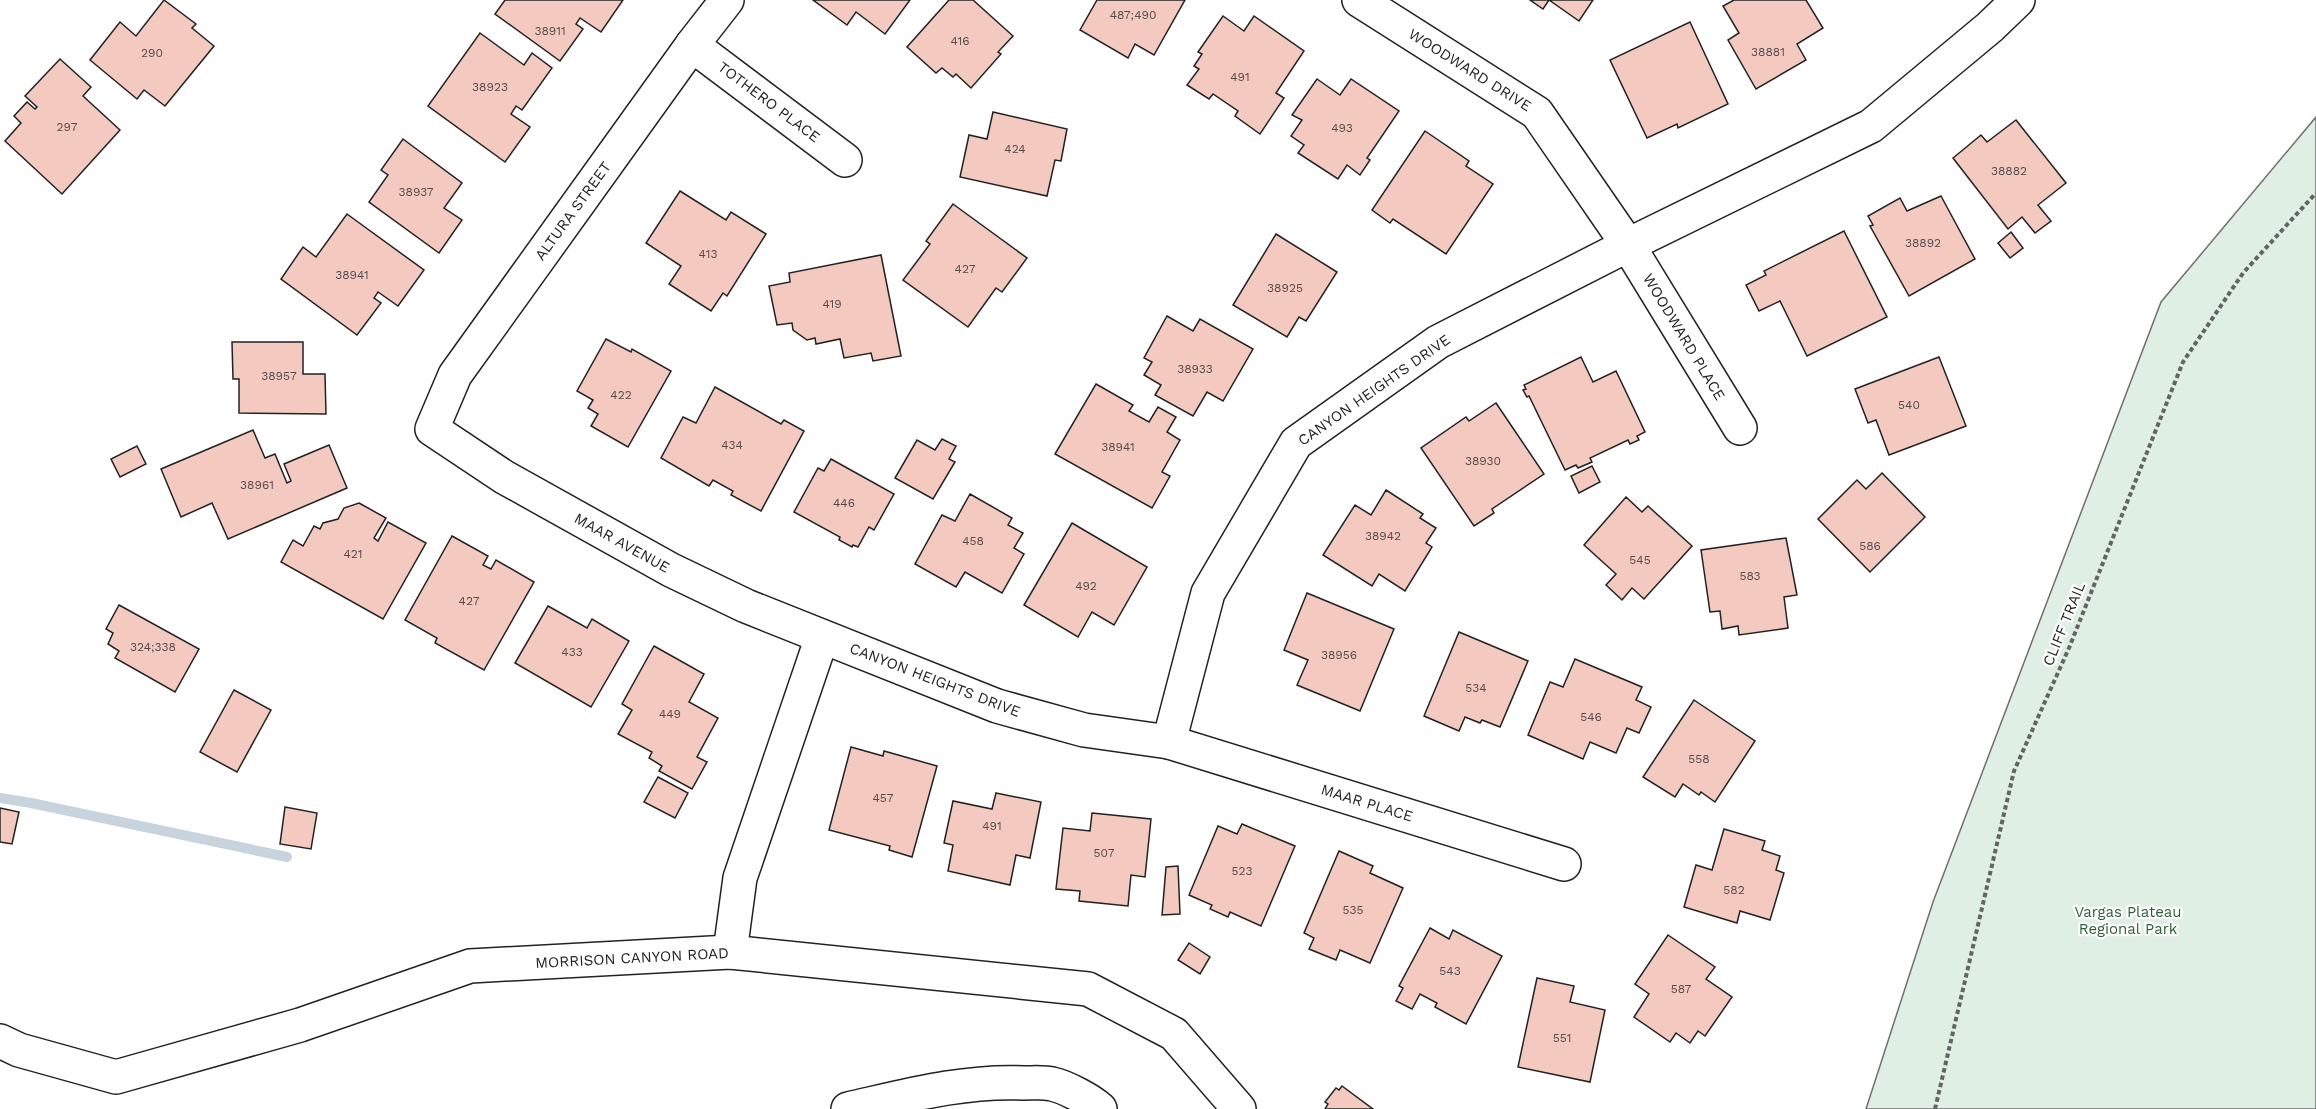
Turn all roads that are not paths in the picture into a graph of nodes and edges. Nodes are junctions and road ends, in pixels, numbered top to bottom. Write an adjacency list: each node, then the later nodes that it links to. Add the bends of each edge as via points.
1 (727, 0): 4 (street, ALTURA STREET)
2 (1359, 0): 6 (street, WOODWARD DRIVE, via 1537,113)
3 (2018, 0): 6 (street, CANYON HEIGHTS DRIVE, via 1871,126)
4 (692, 45): 5 (street, TOTHERO PLACE); 8 (street, ALTURA STREET, via 455,375)
5 (846, 160)
6 (1628, 245): 7 (street, WOODWARD PLACE); 10 (street, CANYON HEIGHTS DRIVE, via 1438,342 1296,442 1208,593)
7 (1740, 428)
8 (432, 429): 9 (street, MAAR AVENUE, via 504,477 671,570)
9 (822, 637): 10 (street, CANYON HEIGHTS DRIVE, via 997,706 1084,730); 12 (street, via 740,878)
10 (1170, 742): 11 (street, MAAR PLACE)
11 (1564, 864)
12 (730, 952): 13 (street, MORRISON CANYON ROAD, via 470,966 300,1024 116,1077); 16 (street, MORRISON CANYON ROAD, via 1088,989 1174,1034)
13 (0, 1041)
14 (848, 1109): 15 (street, via 942,1089 1011,1082 1052,1084)
15 (1101, 1109)
16 (1239, 1109)

